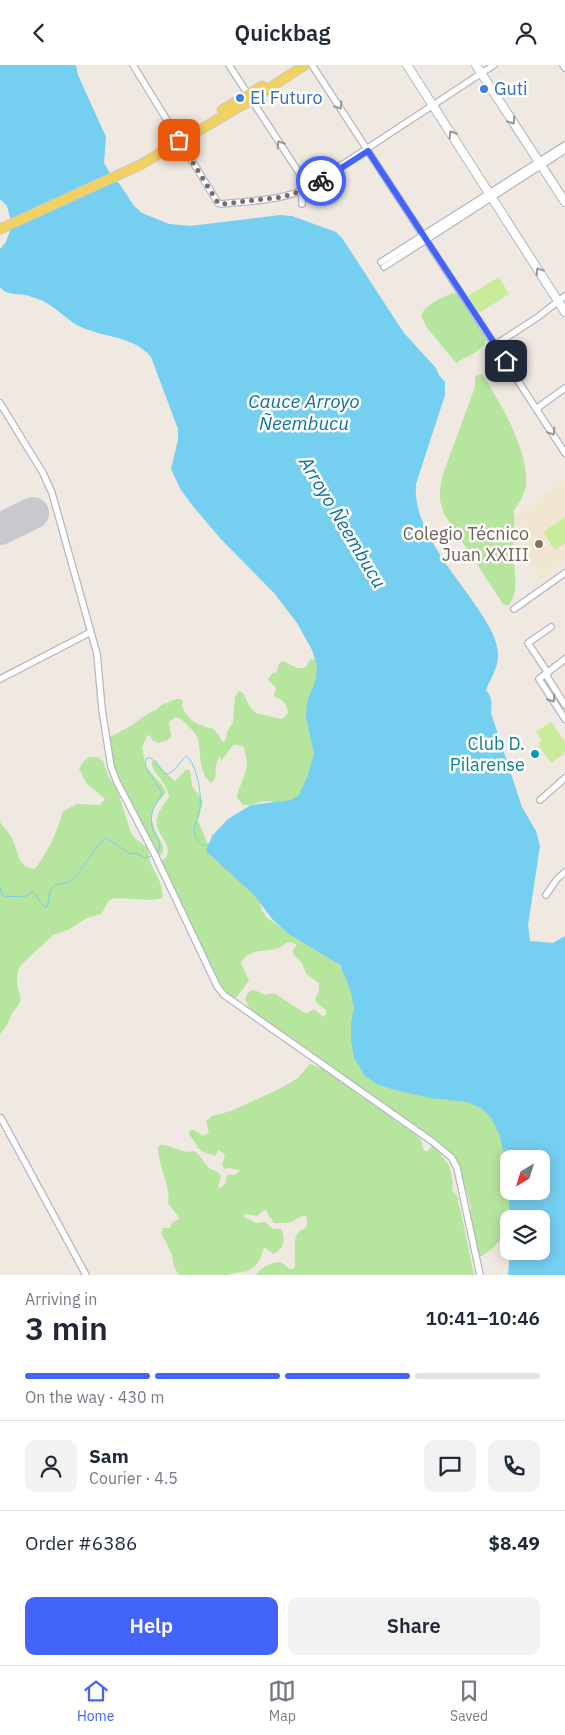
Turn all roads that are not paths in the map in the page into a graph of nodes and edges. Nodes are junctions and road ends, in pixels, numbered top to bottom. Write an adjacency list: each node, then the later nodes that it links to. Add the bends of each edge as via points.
1 (133, 65): 13 (street)
2 (229, 65): 11 (street)
3 (295, 65): 11 (main road)
4 (305, 65): 11 (main road)
5 (312, 65): 15 (street, one-way to 15)
6 (408, 65): 12 (main road)
7 (476, 65): 10 (main road)
8 (494, 65): 10 (street)
9 (500, 65): 10 (street)
10 (482, 75): 12 (street); 17 (main road, one-way to 17)
11 (249, 97): 13 (main road, via 194,134); 18 (street, one-way to 11)
12 (434, 106): 15 (street); 20 (main road, one-way to 12)
13 (179, 140): 19 (street, via 218,203 282,197); 23 (main road, via 120,175)
14 (565, 145): 17 (street)
15 (367, 150): 18 (street); 24 (street)
16 (565, 150): 17 (street)
17 (540, 164): 20 (street); 21 (main road)
18 (307, 185): 19 (street)
19 (302, 191): 22 (street)
20 (491, 196): 24 (street); 27 (main road, one-way to 20)
21 (565, 202)
22 (302, 204)
23 (2, 228)
24 (425, 237): 25 (street); 29 (street)
25 (382, 264)
26 (565, 296): 27 (street)
27 (558, 302): 28 (main road); 29 (street)
28 (565, 312)
29 (495, 345): 32 (street)
30 (565, 387): 32 (street)
31 (0, 403): 33 (street)
32 (536, 409): 34 (street, one-way to 34)
33 (3, 415): 38 (street, via 26,444 50,486)
34 (565, 453)
35 (564, 575): 36 (street)
36 (514, 609)
37 (551, 627): 40 (street, via 528,643)
38 (91, 632): 41 (street); 50 (street, via 97,654 111,767 217,986 224,995 433,1141 452,1158 457,1168)
39 (565, 659): 40 (street)
40 (547, 674): 42 (street); 43 (street, one-way to 43, via 539,679)
41 (0, 679)
42 (565, 705)
43 (565, 719)
44 (565, 778): 45 (street)
45 (540, 800)
46 (565, 872): 47 (street)
47 (546, 895)
48 (1, 1117): 49 (street)
49 (86, 1275)
50 (480, 1275)

